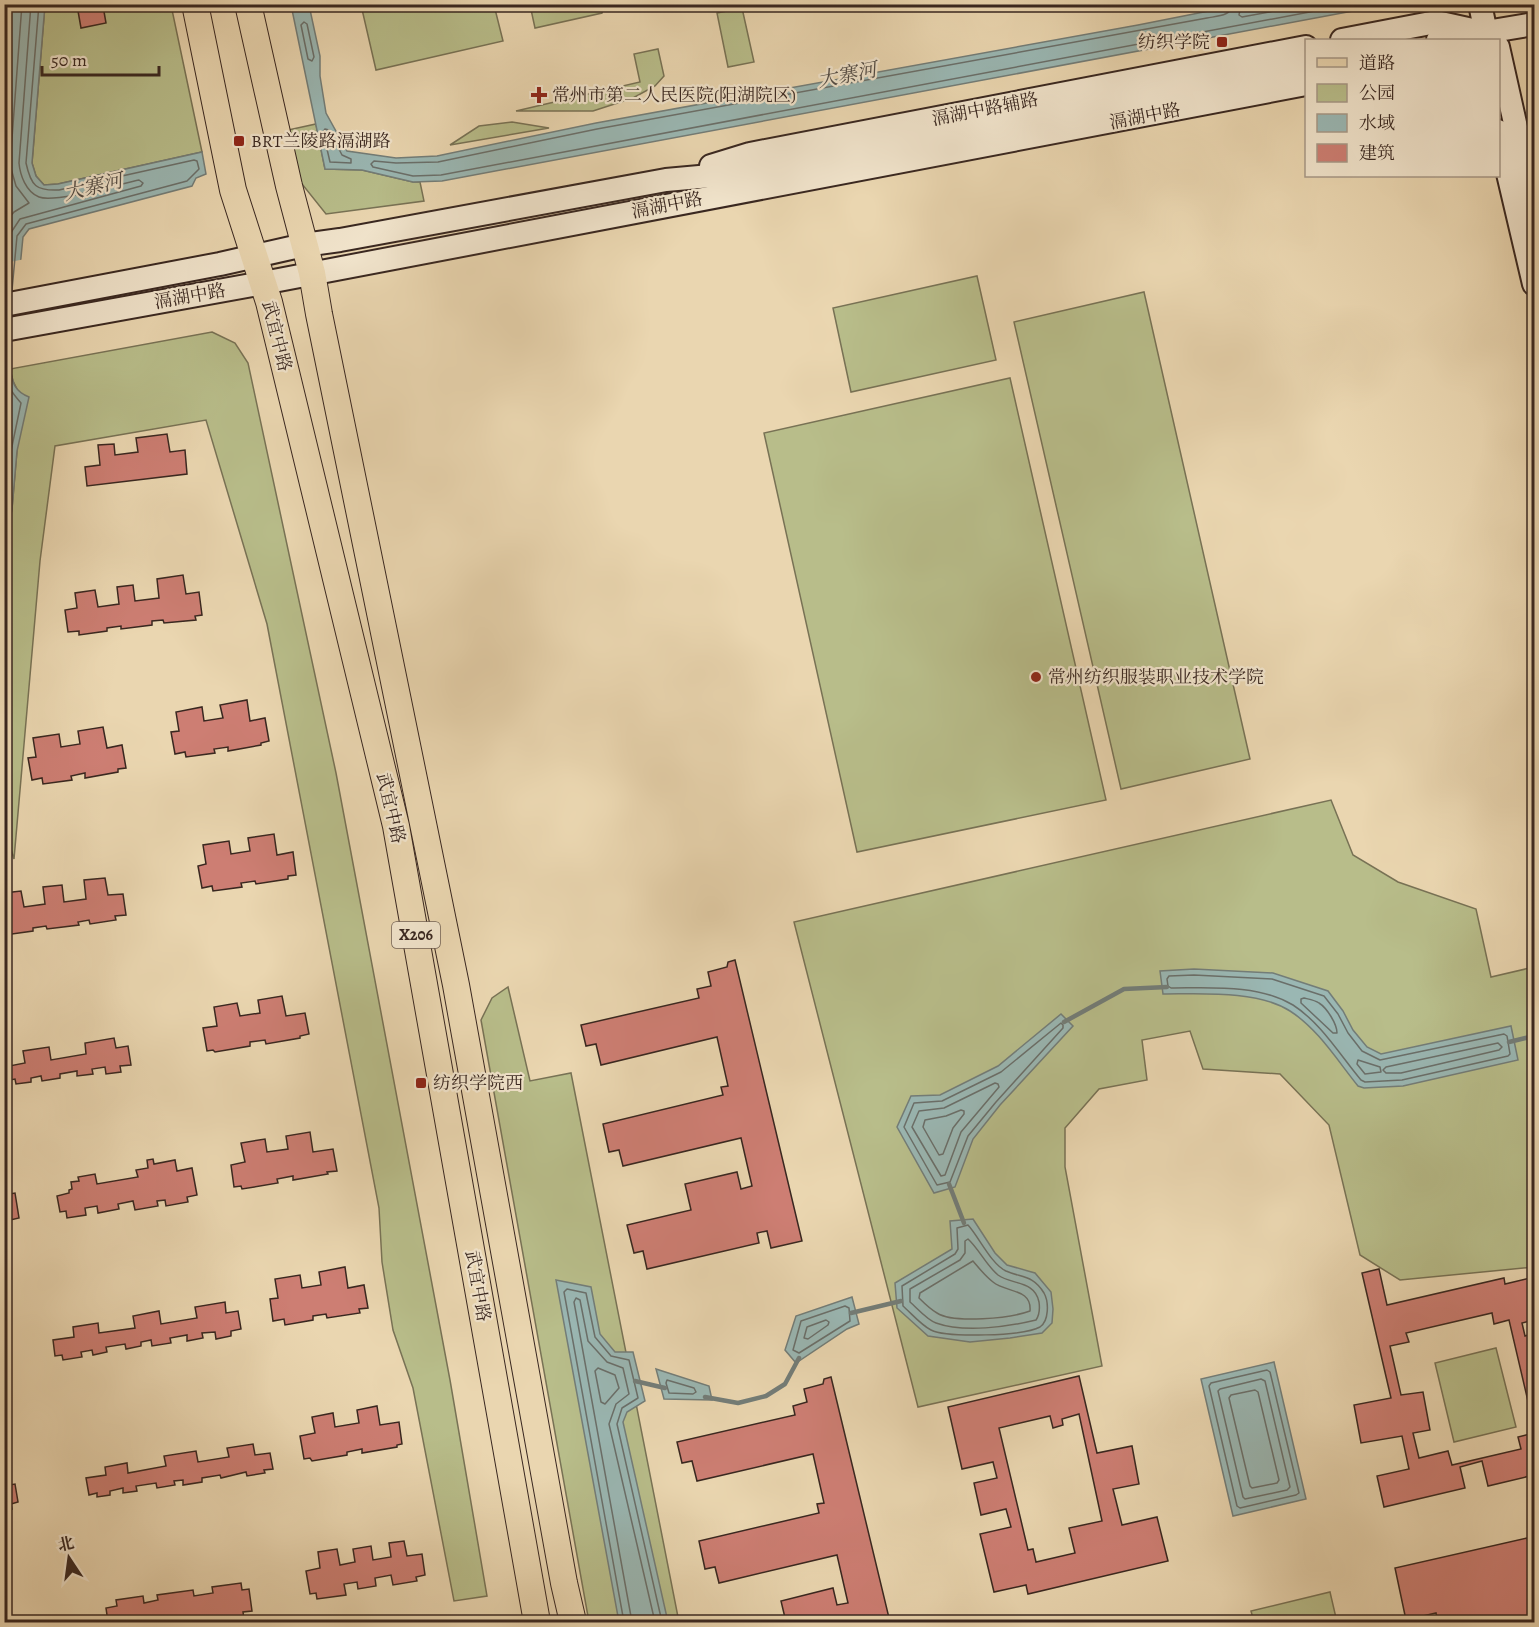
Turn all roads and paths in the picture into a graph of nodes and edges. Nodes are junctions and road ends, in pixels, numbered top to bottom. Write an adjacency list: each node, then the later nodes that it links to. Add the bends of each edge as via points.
1 (195, 4): 19 (main road, 武宜中路 / X206, via 233,190)
2 (248, 4): 18 (main road, X206)
3 (1480, 4): 7 (main road)
4 (1534, 24): 8 (main road)
5 (1347, 39): 6 (main road, via 1436,22)
6 (1484, 39)
7 (1491, 39)
8 (1499, 39)
9 (1534, 39): 10 (main road)
10 (1500, 41)
11 (1305, 47): 16 (main road, 滆湖中路辅路, via 750,154)
12 (1305, 66): 16 (main road, 滆湖中路, via 755,172)
13 (1500, 74): 17 (main road)
14 (1305, 84): 20 (main road, 滆湖中路)
15 (1500, 140): 22 (main road)
16 (666, 180): 18 (main road, 滆湖中路)
17 (1534, 208)
18 (304, 245): 19 (main road, 滆湖中路); 20 (main road, X206)
19 (254, 256): 21 (main road, 武宜中路 / X206); 23 (main road, 滆湖中路)
20 (312, 273): 21 (main road, 滆湖中路); 26 (main road, 武宜中路 / X206, via 456,985)
21 (263, 283): 24 (main road, 滆湖中路); 25 (main road, 武宜中路 / X206, via 396,826)
22 (1534, 284)
23 (4, 305)
24 (4, 330)
25 (531, 1622)
26 (573, 1623)

